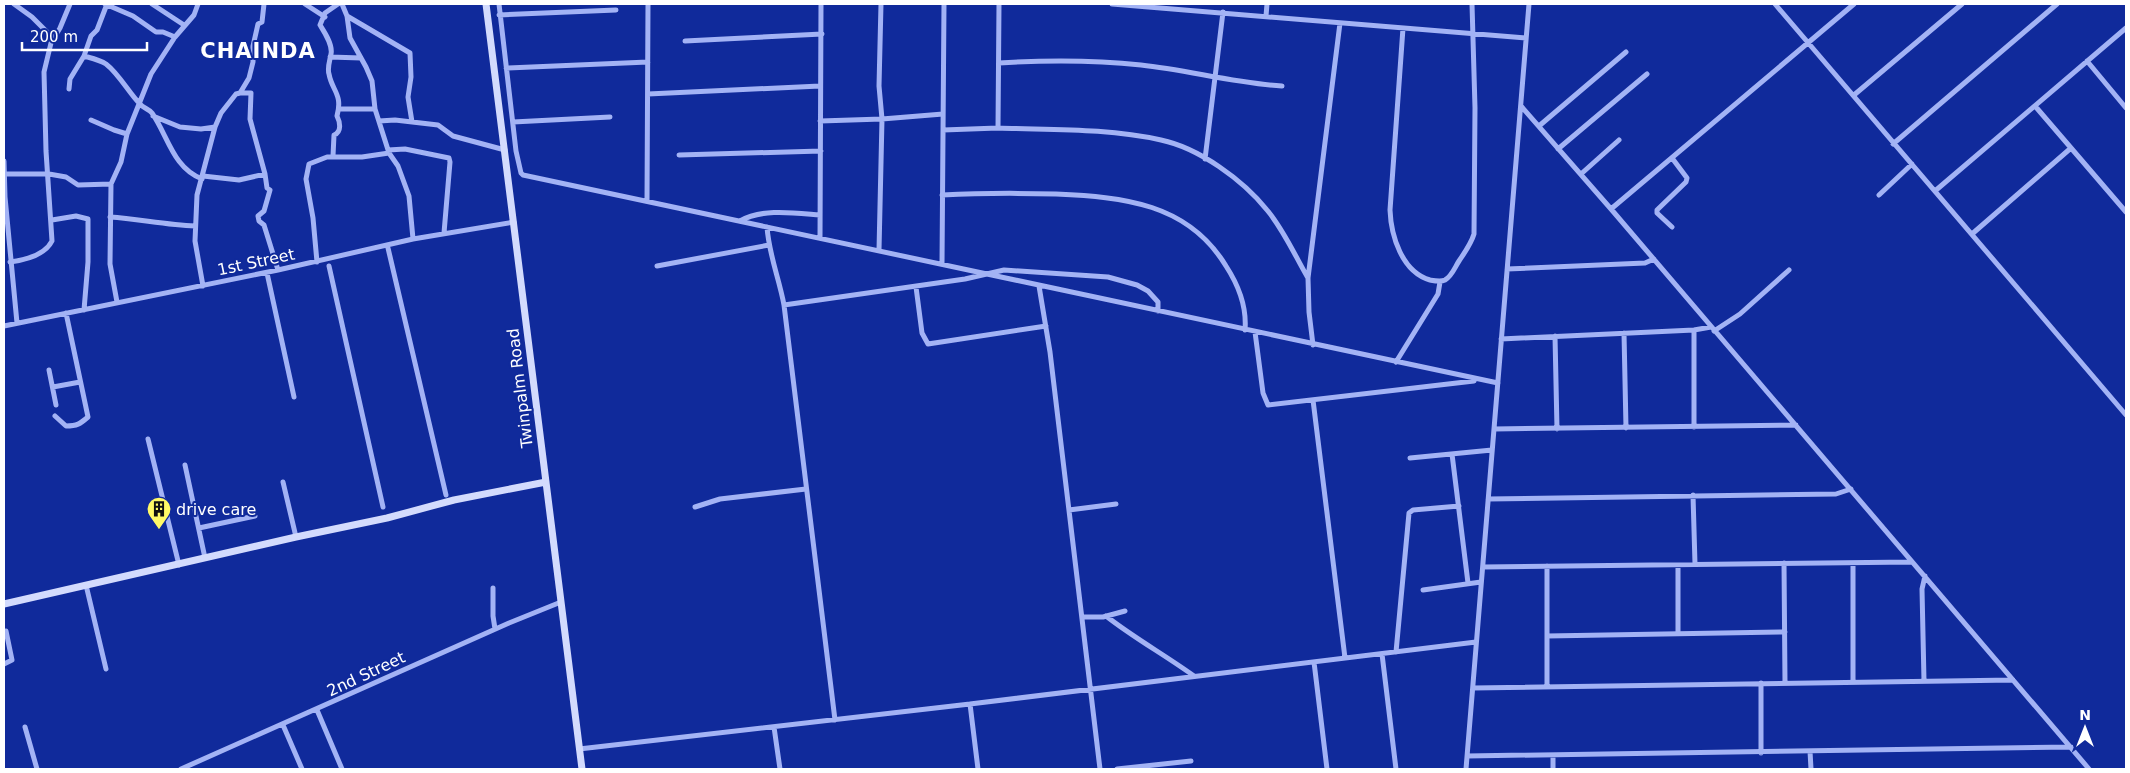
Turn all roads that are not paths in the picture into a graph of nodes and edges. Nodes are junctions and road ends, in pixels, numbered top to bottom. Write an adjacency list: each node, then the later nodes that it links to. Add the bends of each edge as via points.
1 (14, 4): 40 (street)
2 (70, 4): 40 (street)
3 (106, 4): 39 (street, via 156,32); 45 (street)
4 (152, 4): 34 (street)
5 (198, 4): 34 (street, via 194,15)
6 (264, 4): 57 (street, via 249,78)
7 (305, 4): 32 (street)
8 (340, 4): 30 (street); 32 (street, via 326,12)
9 (486, 4): 84 (main road, Twinpalm Road)
10 (499, 4): 29 (street)
11 (648, 4): 49 (street)
12 (821, 4): 38 (street)
13 (881, 4): 69 (street, via 878,86)
14 (944, 4): 66 (street)
15 (999, 4): 50 (street)
16 (1112, 4): 25 (street)
17 (1267, 4): 31 (street)
18 (1472, 4): 37 (street)
19 (1529, 4): 41 (street)
20 (1775, 4): 43 (street)
21 (1854, 4): 43 (street)
22 (1949, 4): 27 (street)
23 (1962, 4): 27 (street)
24 (2057, 4): 81 (street)
25 (1181, 6): 28 (street)
26 (616, 10): 29 (street)
27 (1954, 10): 59 (street)
28 (1223, 12): 31 (street); 53 (street)
29 (500, 15): 51 (street)
30 (348, 16): 47 (street, via 350,38); 73 (street, via 410,53 408,97)
31 (1266, 16): 33 (street)
32 (325, 17): 46 (street, via 320,25 330,44)
33 (1340, 23): 35 (street); 131 (street)
34 (184, 25): 39 (street)
35 (1403, 28): 37 (street); 132 (street, via 1390,210 1392,229 1401,254 1414,271)
36 (2126, 28): 48 (street)
37 (1472, 33): 41 (street); 132 (street, via 1474,234 1452,273)
38 (822, 34): 42 (street); 54 (street)
39 (175, 37): 60 (street, via 154,68)
40 (53, 38): 94 (street, via 47,53 44,88)
41 (1526, 38): 61 (street)
42 (685, 41)
43 (1808, 42): 59 (street); 89 (street)
44 (1626, 52): 75 (street)
45 (84, 56): 56 (street, via 70,79); 60 (street, via 107,65)
46 (330, 57): 47 (street); 64 (street, via 329,74 337,90)
47 (361, 58): 65 (street, via 372,82)
48 (2087, 61): 62 (street); 63 (street)
49 (648, 62): 51 (street); 58 (street)
50 (999, 63): 53 (street, via 1036,60 1103,62); 77 (street)
51 (506, 68): 74 (street)
52 (1647, 74): 83 (street)
53 (1215, 76): 55 (street); 90 (street)
54 (820, 86): 58 (street); 72 (street)
55 (1282, 86)
56 (69, 89)
57 (240, 93): 76 (street, via 228,104); 95 (street, via 251,93 250,119)
58 (648, 94): 102 (street)
59 (1854, 95): 81 (street)
60 (140, 104): 67 (street); 79 (street)
61 (1520, 106): 75 (street); 126 (street)
62 (2035, 106): 82 (street); 99 (street)
63 (2126, 108)
64 (339, 109): 65 (street); 88 (street, via 339,130 334,135)
65 (375, 109): 71 (street)
66 (943, 114): 69 (street); 78 (street)
67 (153, 116): 76 (street, via 180,127); 97 (street, via 185,170)
68 (610, 117): 74 (street)
69 (882, 119): 72 (street); 119 (street)
70 (91, 120): 79 (street)
71 (379, 121): 73 (street); 86 (street)
72 (820, 121): 85 (street)
73 (412, 122): 84 (street, via 438,125 453,136)
74 (513, 122): 102 (street, via 523,175)
75 (1539, 126): 83 (street)
76 (216, 127): 97 (street)
77 (998, 128): 78 (street); 90 (street, via 1129,135 1174,144)
78 (943, 130): 100 (street)
79 (127, 134): 98 (street, via 121,162)
80 (1619, 140): 96 (street)
81 (1893, 144): 92 (street)
82 (2071, 148): 104 (street); 114 (street)
83 (1558, 149): 96 (street)
84 (505, 150): 109 (main road, Twinpalm Road)
85 (821, 151): 87 (street); 105 (street)
86 (389, 152): 88 (street, via 362,157); 113 (street, via 405,148 449,158); 116 (street, via 409,196)
87 (679, 155)
88 (333, 156): 122 (street, via 309,164 306,178)
89 (1672, 158): 103 (street); 112 (street, via 1687,178 1686,182 1656,210)
90 (1205, 159): 131 (street, via 1233,177 1268,211)
91 (4, 161): 93 (street)
92 (1912, 164): 99 (street); 101 (street)
93 (4, 174): 94 (street); 121 (street)
94 (49, 174): 98 (street, via 66,177 78,185); 107 (street)
95 (266, 174): 97 (street, via 239,180); 127 (street, via 270,190 264,211 258,216 264,225)
96 (1581, 174): 103 (street)
97 (202, 177): 110 (street)
98 (111, 184): 106 (street)
99 (1935, 191): 114 (street)
100 (942, 194): 123 (street); 145 (street, via 1026,193 1114,198 1145,204 1170,215 1195,230 1219,254 1242,296)
101 (1879, 195)
102 (647, 201): 108 (street)
103 (1612, 209): 120 (street)
104 (2126, 212)
105 (820, 215): 108 (street, via 761,214); 115 (street)
106 (110, 217): 110 (street); 136 (street, via 110,264)
107 (52, 220): 121 (street, via 49,246 30,258); 138 (street, via 76,216 88,219)
108 (740, 221): 111 (street)
109 (514, 222): 113 (street, 1st Street); 174 (main road, Twinpalm Road)
110 (195, 226): 133 (street)
111 (767, 227): 115 (street); 117 (street)
112 (1672, 227)
113 (444, 233): 116 (street, 1st Street)
114 (1972, 234): 161 (street)
115 (820, 238): 119 (street)
116 (413, 239): 122 (street, 1st Street)
117 (768, 246): 125 (street); 137 (street, via 780,280)
118 (388, 248): 177 (street)
119 (880, 250): 123 (street)
120 (1654, 259): 126 (street, via 1645,263); 144 (street)
121 (10, 262): 141 (street)
122 (317, 262): 127 (street, 1st Street)
123 (942, 264): 130 (street)
124 (329, 266): 182 (street)
125 (656, 266)
126 (1507, 269): 150 (street)
127 (278, 270): 129 (street, 1st Street)
128 (1789, 270): 144 (street, via 1740,314)
129 (267, 273): 133 (street, 1st Street); 158 (street)
130 (985, 274): 134 (street); 135 (street); 139 (street, via 1004,270 1108,276 1148,291 1156,299)
131 (1308, 278): 151 (street)
132 (1440, 282): 152 (street, via 1438,294)
133 (203, 286): 136 (street, 1st Street)
134 (1039, 286): 139 (street); 143 (street)
135 (916, 287): 137 (street); 143 (street, via 922,333 928,344)
136 (117, 302): 138 (street, 1st Street)
137 (784, 305): 175 (street)
138 (84, 310): 140 (street, 1st Street)
139 (1158, 311): 145 (street)
140 (66, 314): 141 (street, 1st Street); 155 (street)
141 (17, 323): 142 (street, 1st Street)
142 (4, 326)
143 (1046, 326): 184 (street)
144 (1713, 329): 146 (street); 163 (street)
145 (1245, 330): 147 (street)
146 (1694, 330): 148 (street); 164 (street)
147 (1255, 332): 151 (street); 159 (street, via 1265,402 1272,405)
148 (1624, 333): 149 (street); 165 (street)
149 (1555, 336): 150 (street); 167 (street)
150 (1502, 339): 156 (street)
151 (1313, 345): 152 (street)
152 (1396, 362): 154 (street)
153 (49, 370): 157 (street)
154 (1482, 380): 156 (street); 159 (street)
155 (80, 382): 157 (street); 162 (street, via 88,417 79,425 66,426)
156 (1498, 383): 166 (street)
157 (53, 387): 160 (street)
158 (294, 396)
159 (1313, 400): 216 (street)
160 (56, 405)
161 (2126, 415)
162 (55, 416)
163 (1796, 425): 164 (street); 176 (street)
164 (1694, 427): 165 (street)
165 (1626, 428): 167 (street)
166 (1494, 429): 167 (street); 169 (street)
167 (1557, 429)
168 (148, 439): 193 (street)
169 (1492, 450): 170 (street); 179 (street)
170 (1452, 454): 171 (street); 181 (street)
171 (1410, 458)
172 (185, 465): 186 (street)
173 (283, 482): 187 (street)
174 (546, 482): 187 (main road); 203 (main road, Twinpalm Road)
175 (806, 489): 183 (street, via 720,499); 231 (street)
176 (1851, 489): 178 (street, via 1836,494); 189 (street)
177 (446, 495)
178 (1693, 495): 179 (street); 192 (street)
179 (1488, 499): 195 (street)
180 (1116, 504): 184 (street)
181 (1459, 506): 199 (street); 214 (street, via 1409,513)
182 (383, 507)
183 (695, 507)
184 (1068, 510): 207 (street)
185 (255, 516): 186 (street)
186 (199, 528): 188 (street)
187 (296, 537): 188 (main road)
188 (205, 558): 193 (main road)
189 (1912, 562): 191 (street); 197 (street)
190 (1784, 563): 191 (street); 192 (street); 210 (street)
191 (1853, 563): 223 (street)
192 (1695, 564): 194 (street)
193 (179, 565): 200 (main road)
194 (1678, 565): 196 (street); 211 (street)
195 (1483, 566): 196 (street); 198 (street)
196 (1547, 566): 212 (street)
197 (1925, 576): 221 (street); 222 (street, via 1922,589)
198 (1482, 582): 199 (street); 213 (street)
199 (1468, 583): 202 (street)
200 (86, 586): 204 (main road); 219 (street)
201 (493, 588): 208 (street)
202 (1422, 590)
203 (561, 602): 208 (street, 2nd Street); 236 (main road, Twinpalm Road)
204 (4, 604)
205 (1124, 611): 206 (street)
206 (1106, 616): 207 (street); 220 (street)
207 (1082, 617): 228 (street)
208 (495, 629): 230 (street, 2nd Street)
209 (6, 631): 218 (street, via 12,660)
210 (1785, 632): 211 (street); 224 (street)
211 (1678, 633): 212 (street)
212 (1547, 636): 226 (street)
213 (1476, 642): 214 (street); 227 (street)
214 (1396, 652): 215 (street)
215 (1382, 654): 216 (street); 252 (street)
216 (1345, 658): 217 (street)
217 (1314, 662): 220 (street); 251 (street)
218 (4, 664)
219 (106, 669)
220 (1194, 676): 228 (street)
221 (2013, 680): 222 (street); 235 (street)
222 (1924, 681): 223 (street)
223 (1853, 682): 224 (street)
224 (1785, 683): 225 (street)
225 (1760, 684): 226 (street); 238 (street)
226 (1547, 686): 227 (street)
227 (1473, 688): 239 (street)
228 (1091, 689): 229 (street); 249 (street)
229 (970, 704): 231 (street); 248 (street)
230 (317, 710): 232 (street, 2nd Street); 245 (street)
231 (835, 720): 234 (street)
232 (283, 725): 243 (street, 2nd Street); 244 (street)
233 (25, 727): 242 (street)
234 (774, 727): 236 (street); 247 (street)
235 (2071, 747): 237 (street); 256 (street)
236 (579, 749): 246 (main road, Twinpalm Road)
237 (1810, 752): 238 (street); 255 (street)
238 (1761, 753): 240 (street)
239 (1467, 756): 240 (street); 253 (street)
240 (1553, 756): 254 (street)
241 (1191, 761): 250 (street)
242 (37, 769)
243 (181, 769)
244 (302, 769)
245 (342, 769)
246 (582, 769)
247 (780, 769)
248 (978, 769)
249 (1100, 769)
250 (1117, 769)
251 (1327, 769)
252 (1396, 769)
253 (1466, 769)
254 (1554, 769)
255 (1811, 769)
256 (2090, 769)

